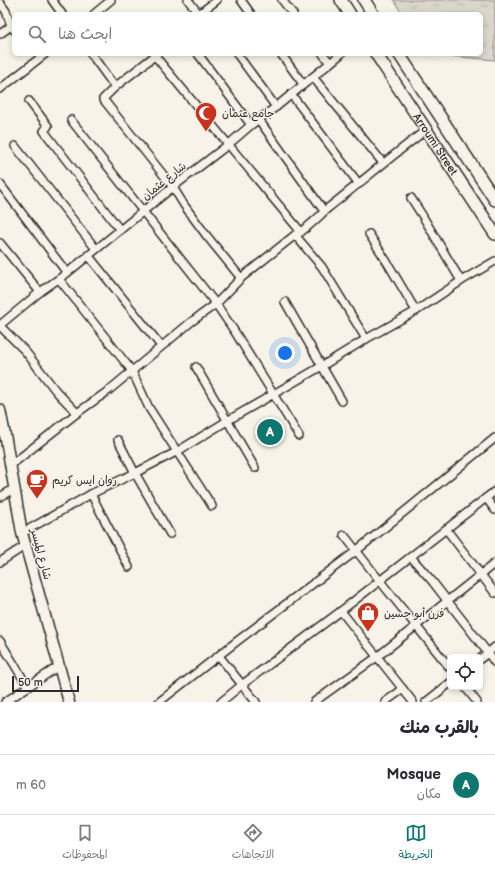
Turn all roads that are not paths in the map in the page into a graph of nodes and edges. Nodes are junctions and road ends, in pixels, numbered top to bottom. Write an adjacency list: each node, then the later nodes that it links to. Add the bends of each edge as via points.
1 (52, 0): 10 (street)
2 (111, 0): 11 (street)
3 (188, 0): 12 (street)
4 (217, 0): 13 (street)
5 (241, 0): 14 (street)
6 (282, 0): 15 (street)
7 (341, 0): 16 (main road)
8 (364, 0): 17 (main road)
9 (0, 3): 18 (street)
10 (61, 12)
11 (96, 12)
12 (201, 12)
13 (203, 12)
14 (250, 12)
15 (291, 12)
16 (349, 12)
17 (372, 12)
18 (12, 28): 19 (street)
19 (0, 34)
20 (92, 56): 34 (street)
21 (155, 56): 34 (street)
22 (157, 56): 43 (street)
23 (199, 56): 41 (street)
24 (238, 56): 38 (street)
25 (282, 56): 33 (street)
26 (325, 56): 31 (street)
27 (339, 56): 31 (street, شارع عثمان)
28 (377, 56): 42 (main road, Arroumi Street)
29 (400, 56): 50 (main road, Arroumi Street)
30 (34, 57): 35 (street)
31 (330, 63): 32 (street, شارع عثمان)
32 (313, 77): 33 (street, شارع عثمان); 45 (street)
33 (303, 84): 36 (street, شارع عثمان)
34 (115, 87): 48 (street, via 103,98)
35 (0, 89)
36 (291, 94): 38 (street, شارع عثمان); 47 (street)
37 (29, 101): 53 (street, via 48,126 44,131)
38 (276, 107): 40 (street, شارع عثمان)
39 (71, 120): 52 (street)
40 (259, 120): 41 (street, شارع عثمان); 51 (street)
41 (251, 125): 43 (street, شارع عثمان)
42 (426, 130): 45 (street); 56 (main road, Arroumi Street)
43 (229, 144): 48 (street, شارع عثمان); 54 (street)
44 (15, 146): 58 (street)
45 (383, 164): 47 (street)
46 (0, 184): 61 (street)
47 (359, 184): 51 (street)
48 (173, 187): 52 (street, شارع عثمان); 62 (street, via 184,206)
49 (411, 198): 64 (street)
50 (495, 200)
51 (324, 211): 54 (street)
52 (143, 212): 53 (street, شارع عثمان); 67 (street)
53 (120, 230): 58 (street, شارع عثمان)
54 (298, 234): 62 (street); 70 (street, via 322,267)
55 (369, 234): 68 (street)
56 (495, 234)
57 (0, 242): 65 (street)
58 (96, 249): 59 (street, شارع عثمان)
59 (88, 255): 61 (street, شارع عثمان); 71 (street)
60 (495, 261): 64 (street)
61 (67, 273): 63 (street, شارع عثمان)
62 (241, 278): 67 (street)
63 (59, 279): 65 (street, شارع عثمان); 74 (street)
64 (461, 281): 68 (street)
65 (40, 292): 69 (street, شارع عثمان)
66 (285, 302): 72 (street)
67 (216, 304): 71 (street); 75 (street)
68 (416, 311): 70 (street)
69 (0, 326): 78 (street, via 25,351)
70 (366, 339): 72 (street)
71 (161, 346): 74 (street)
72 (322, 366): 75 (street); 76 (street)
73 (196, 367): 79 (street)
74 (132, 371): 78 (street); 84 (street, via 149,408)
75 (274, 394): 79 (street); 80 (street)
76 (342, 401)
77 (0, 410): 83 (main road, شارع الميسر)
78 (77, 413): 85 (street)
79 (227, 421): 84 (street); 86 (street)
80 (298, 436)
81 (495, 438): 100 (street)
82 (118, 440): 87 (street)
83 (3, 442): 85 (main road, شارع الميسر)
84 (178, 451): 87 (street); 93 (street)
85 (10, 465): 88 (main road, شارع الميسر)
86 (255, 468)
87 (135, 473): 90 (street); 97 (street)
88 (15, 488): 91 (street); 96 (main road, شارع الميسر)
89 (495, 491): 92 (street)
90 (91, 494): 96 (street); 104 (street)
91 (0, 497)
92 (486, 498): 94 (street); 95 (street)
93 (212, 506)
94 (495, 510)
95 (446, 529): 101 (street); 105 (street)
96 (22, 533): 99 (main road, شارع الميسر)
97 (170, 534)
98 (344, 535): 100 (street)
99 (26, 545): 102 (street); 119 (main road, شارع الميسر)
100 (356, 551): 106 (street); 114 (street)
101 (411, 556): 106 (street); 108 (street)
102 (0, 562)
103 (495, 563): 105 (street)
104 (129, 567)
105 (480, 574): 107 (street); 108 (street)
106 (380, 581): 109 (street); 110 (street)
107 (495, 593)
108 (447, 601): 110 (street); 113 (street)
109 (341, 611): 115 (street); 120 (street)
110 (416, 626): 115 (street); 118 (street)
111 (0, 641): 122 (street)
112 (495, 647): 113 (street)
113 (488, 653): 116 (street); 117 (street)
114 (219, 656): 120 (street); 127 (street)
115 (377, 657): 123 (street); 130 (street)
116 (483, 657)
117 (495, 663)
118 (447, 664)
119 (59, 666): 122 (street); 126 (main road, شارع الميسر)
120 (243, 684): 128 (street); 129 (street)
121 (447, 685): 133 (street)
122 (28, 687): 125 (street)
123 (403, 689): 131 (street); 132 (street)
124 (467, 690): 134 (street)
125 (5, 702)
126 (69, 702)
127 (159, 702)
128 (222, 702)
129 (256, 702)
130 (314, 702)
131 (385, 702)
132 (413, 702)
133 (426, 702)
134 (477, 702)

